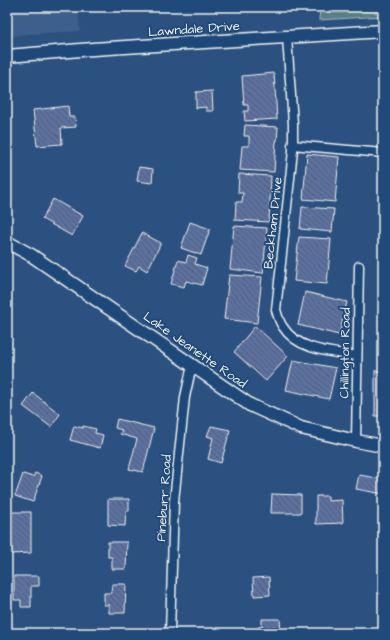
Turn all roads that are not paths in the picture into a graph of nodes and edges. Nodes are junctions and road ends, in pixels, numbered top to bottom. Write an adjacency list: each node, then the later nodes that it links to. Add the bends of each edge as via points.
1 (383, 31): 2 (street, Lawndale Drive)
2 (288, 37): 3 (street, Lawndale Drive); 4 (street, Beckham Drive)
3 (7, 56)
4 (292, 145): 5 (street); 8 (street, Beckham Drive, via 276,310 283,328 303,344)
5 (383, 153)
6 (7, 242): 9 (street, Lake Jeanette Road, via 31,255)
7 (359, 266): 8 (street, Chillington Road)
8 (357, 356): 10 (street, Chillington Road)
9 (192, 365): 10 (street, Lake Jeanette Road, via 256,408 302,428); 12 (street, Pineburr Road, via 185,397 174,501)
10 (356, 441): 11 (street, Lake Jeanette Road)
11 (383, 446)
12 (170, 633)

